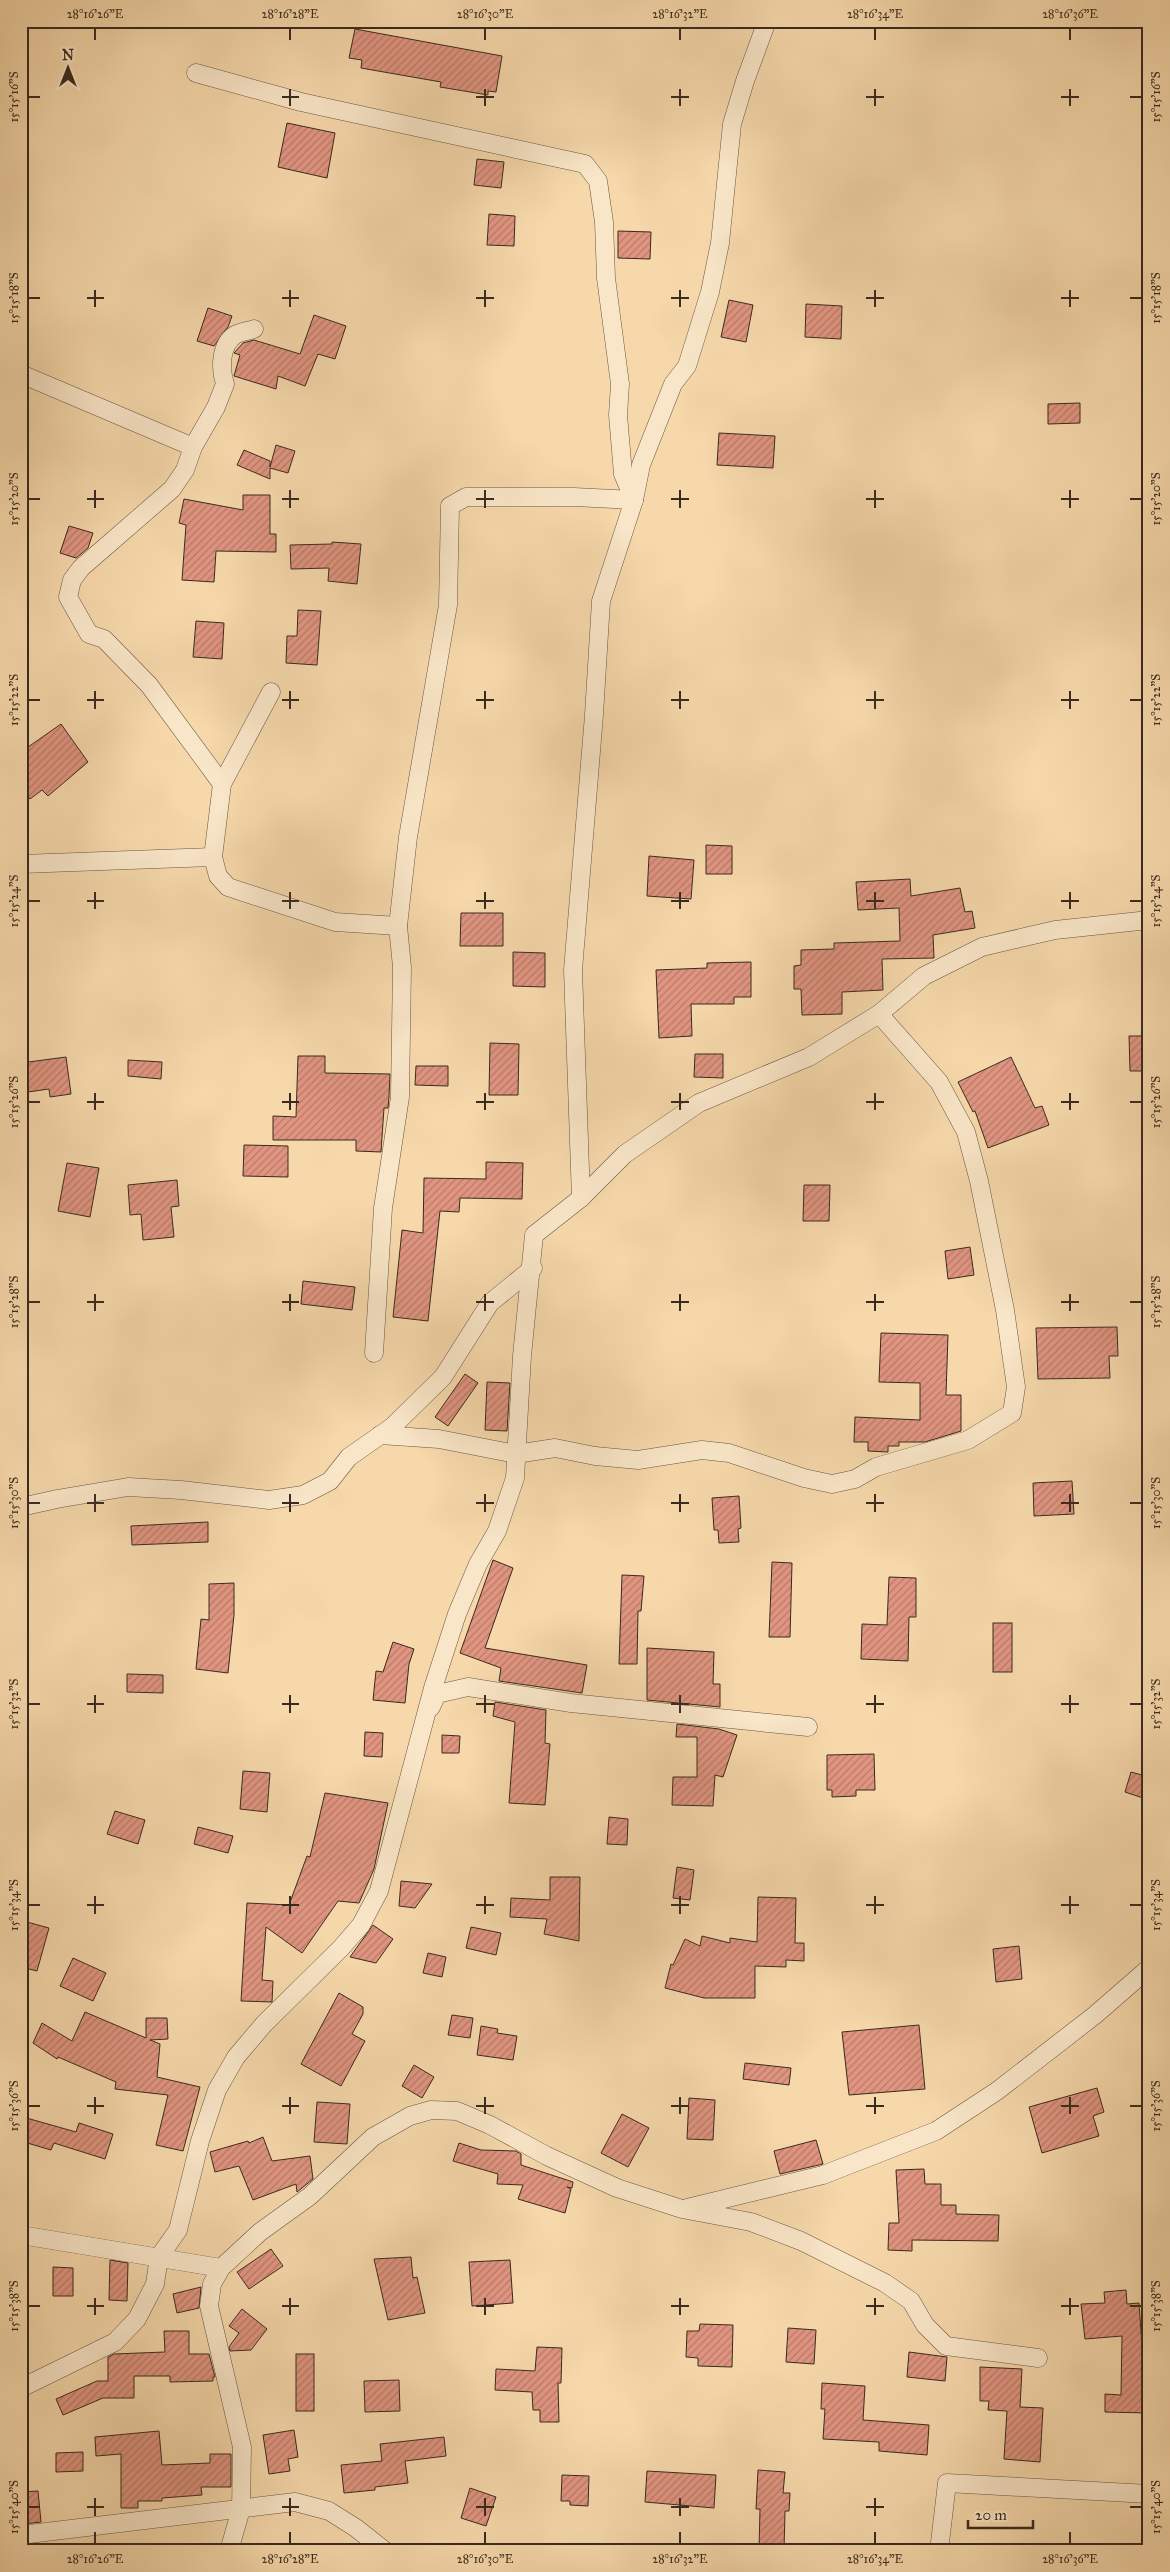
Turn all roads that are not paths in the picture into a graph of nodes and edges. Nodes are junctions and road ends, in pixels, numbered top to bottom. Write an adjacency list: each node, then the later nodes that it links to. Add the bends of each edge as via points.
1 (767, 21): 6 (street, via 732,124 720,243 710,292 687,366 673,384 641,465)
2 (196, 73): 6 (street, via 301,102 584,164 598,181 620,384 618,415 623,474)
3 (254, 329): 5 (street, via 234,336 223,355 220,371 225,384 216,407)
4 (21, 374): 5 (street)
5 (192, 447): 8 (street, via 185,470 172,489 81,568 72,580 68,597 89,634 104,639 149,685)
6 (634, 500): 12 (street, via 466,498 450,506 448,605 408,837); 14 (street, via 601,601 573,970)
7 (271, 692): 8 (street)
8 (222, 784): 9 (street)
9 (212, 857): 10 (street); 12 (street, via 218,876 228,887 335,922)
10 (21, 864)
11 (1149, 920): 13 (street, via 1055,930 982,948 924,976)
12 (398, 926): 16 (street, via 402,967 400,1097 384,1208)
13 (879, 1014): 14 (street, via 809,1057 699,1103 625,1154); 18 (street, via 939,1082 966,1132 1005,1310 1016,1387 1012,1413 968,1440 876,1467 855,1479 832,1484 730,1453 702,1450 638,1460 555,1448)
14 (581, 1198): 15 (street, via 534,1235)
15 (533, 1268): 17 (street, via 490,1303 444,1377); 18 (street, via 522,1356)
16 (374, 1353)
17 (380, 1435): 18 (street, via 439,1439); 19 (street, via 349,1457 330,1481 303,1495 269,1500 181,1490 128,1488)
18 (516, 1454): 20 (street, via 515,1478 497,1531 478,1564 457,1614)
19 (21, 1508)
20 (426, 1719): 21 (street, via 438,1694 468,1687 571,1703); 25 (street, via 379,1891 361,1925 236,2057 217,2090 205,2124 178,2230)
21 (808, 1728)
22 (1149, 1968): 23 (street, via 1005,2085 936,2131 823,2175)
23 (682, 2209): 26 (street, via 617,2188 457,2111 431,2110 410,2116 373,2137 310,2196 260,2232); 27 (street, via 751,2222 801,2241 885,2283 911,2302 925,2325 946,2346)
24 (21, 2235): 25 (street)
25 (158, 2257): 26 (street); 28 (street, via 155,2284 137,2319 115,2342)
26 (221, 2268): 30 (street, via 212,2284 209,2306 242,2447)
27 (1038, 2358)
28 (21, 2388)
29 (1149, 2494): 34 (street, via 947,2483)
30 (241, 2509): 31 (street); 32 (street); 33 (street, via 295,2502 329,2512)
31 (21, 2535)
32 (229, 2551)
33 (385, 2551)
34 (940, 2551)

